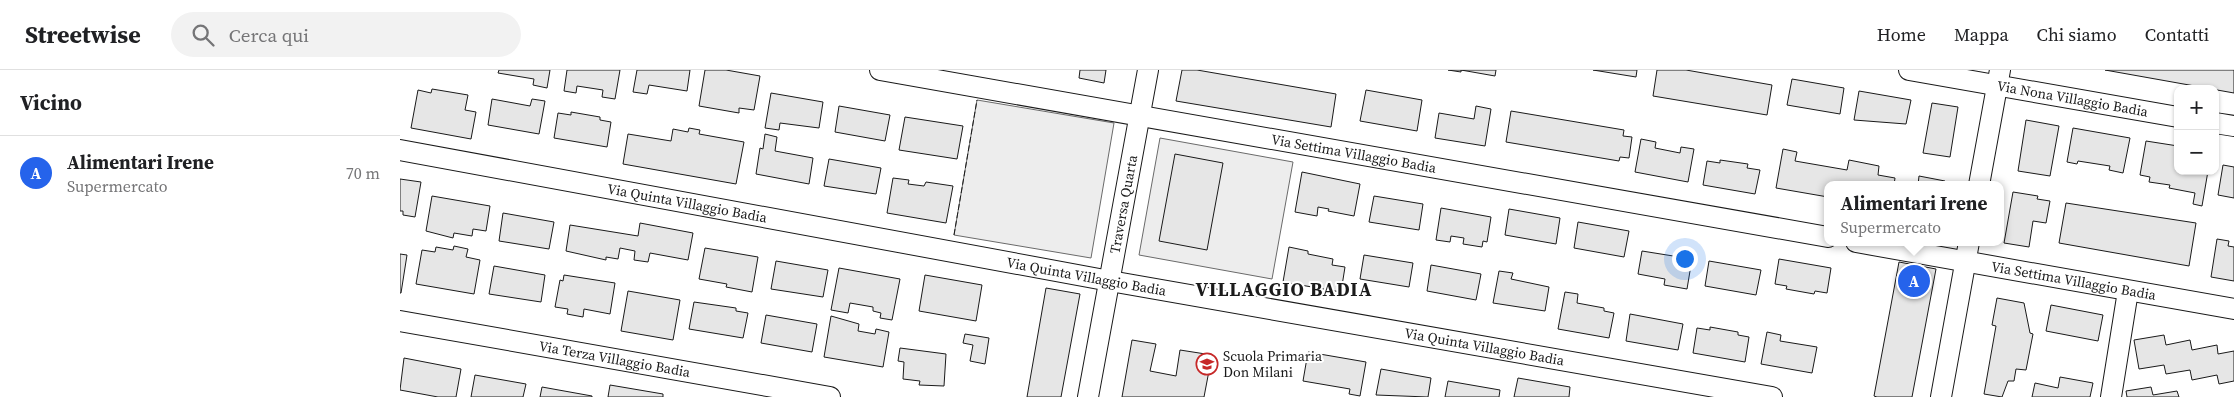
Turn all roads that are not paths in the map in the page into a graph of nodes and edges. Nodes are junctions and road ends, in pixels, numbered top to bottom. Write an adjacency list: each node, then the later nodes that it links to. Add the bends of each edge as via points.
1 (880, 70): 6 (street, Via Settima Villaggio Badia)
2 (1148, 70): 6 (street, Traversa Quarta)
3 (1909, 70): 4 (street, Via Nona Villaggio Badia)
4 (1998, 78): 5 (street, Via Nona Villaggio Badia); 10 (street)
5 (2174, 115)
6 (1140, 116): 11 (street, Via Settima Villaggio Badia); 14 (street, Traversa Quarta)
7 (2219, 124): 8 (street)
8 (2234, 126)
9 (400, 150): 14 (street, Via Quinta Villaggio Badia)
10 (1980, 181)
11 (1824, 236)
12 (1900, 246): 13 (street, Via Settima Villaggio Badia)
13 (1967, 252): 15 (street, Via Settima Villaggio Badia); 21 (street)
14 (1110, 281): 19 (street, Traversa Quarta); 20 (street, Via Quinta Villaggio Badia)
15 (2128, 290): 16 (street, Via Settima Villaggio Badia); 22 (street)
16 (2234, 309)
17 (400, 321): 18 (street, Via Terza Villaggio Badia)
18 (830, 397)
19 (1088, 397)
20 (1772, 397)
21 (1940, 397)
22 (2112, 397)

